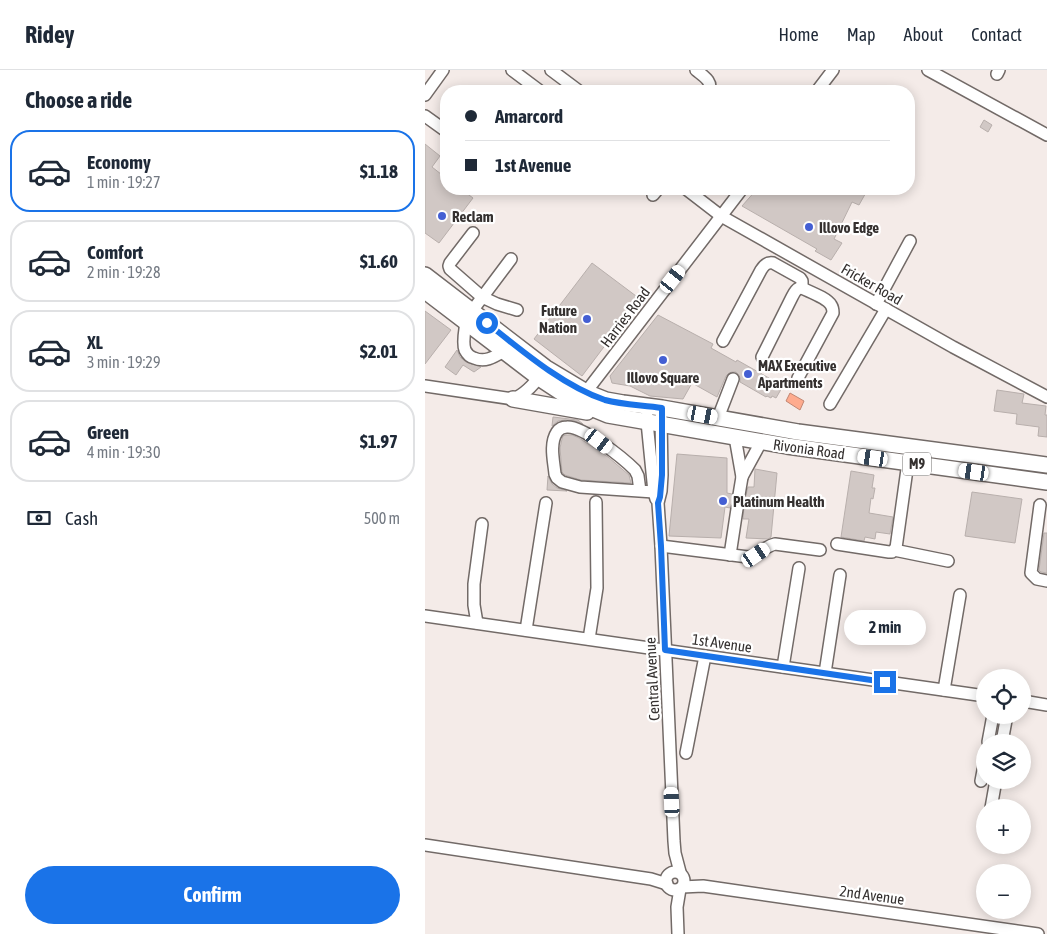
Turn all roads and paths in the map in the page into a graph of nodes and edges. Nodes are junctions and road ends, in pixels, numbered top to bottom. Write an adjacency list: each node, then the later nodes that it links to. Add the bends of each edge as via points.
1 (443, 70): 11 (street)
2 (512, 70): 7 (street)
3 (551, 70): 8 (street)
4 (696, 70): 9 (street)
5 (833, 70): 10 (street)
6 (930, 70): 14 (street)
7 (532, 85)
8 (571, 85)
9 (711, 85)
10 (822, 85)
11 (425, 95)
12 (425, 116): 13 (street)
13 (440, 127)
14 (1047, 135)
15 (694, 195): 17 (street, Fricker Road)
16 (737, 195): 17 (street, Harries Road)
17 (721, 216): 22 (street, Fricker Road); 37 (street, Harries Road)
18 (473, 233): 26 (street, via 449,266)
19 (910, 242): 27 (street)
20 (511, 259): 26 (street)
21 (425, 275): 29 (main road, M9)
22 (829, 277): 25 (street); 27 (street, Fricker Road)
23 (802, 288): 25 (street); 30 (street, via 802,281 797,276 773,263 766,264); 32 (street, via 795,292)
24 (425, 291): 29 (main road, M9)
25 (818, 296): 34 (street, via 830,303 833,313)
26 (482, 297): 28 (street); 29 (street)
27 (881, 306): 38 (street, Fricker Road); 40 (street)
28 (517, 310)
29 (469, 317): 31 (main road, M9); 31 (street, via 464,345 469,356 487,360); 33 (main road, M9)
30 (723, 341)
31 (504, 351): 33 (main road, M9)
32 (762, 357)
33 (542, 373): 37 (main road, M9); 39 (street, via 522,396); 42 (main road, M9, via 574,401)
34 (798, 378)
35 (733, 379): 43 (street)
36 (425, 386): 39 (street)
37 (586, 392): 41 (main road, M9, via 623,404)
38 (1047, 397)
39 (513, 399): 42 (main road)
40 (830, 404)
41 (655, 407): 43 (main road, Rivonia Road / M9); 44 (street, Central Avenue)
42 (608, 415): 44 (main road, M9)
43 (719, 418): 47 (main road, Rivonia Road / M9)
44 (654, 423): 45 (main road, Rivonia Road / M9); 53 (street, Central Avenue)
45 (735, 437): 46 (main road, Rivonia Road / M9); 49 (street)
46 (761, 442): 47 (main road, Rivonia Road / M9); 49 (street)
47 (909, 455): 48 (main road, Rivonia Road / M9); 50 (main road, Rivonia Road / M9); 62 (street)
48 (1047, 465)
49 (741, 477): 52 (street)
50 (1047, 482)
51 (639, 491): 51 (street, via 581,487 562,482 555,474 553,446 557,432 566,426 588,433 635,470); 53 (street)
52 (739, 495)
53 (656, 498): 60 (street, Central Avenue)
54 (596, 502): 72 (street, via 597,588)
55 (546, 503): 71 (street)
56 (1040, 505): 67 (street, via 1031,573 1037,579)
57 (737, 509): 63 (street)
58 (482, 524): 70 (street, via 474,584)
59 (837, 544): 62 (street, via 889,552)
60 (661, 546): 63 (street); 73 (street, Central Avenue)
61 (820, 550): 63 (street, via 775,544 750,557)
62 (894, 550): 64 (street)
63 (730, 555)
64 (948, 561)
65 (799, 568): 75 (street)
66 (840, 575): 76 (street)
67 (1047, 580)
68 (960, 595): 77 (street)
69 (425, 616): 70 (street, 1st Avenue)
70 (477, 623): 71 (street, 1st Avenue)
71 (526, 630): 72 (street, 1st Avenue)
72 (589, 639): 73 (street, 1st Avenue)
73 (665, 650): 74 (street, 1st Avenue); 83 (street, Central Avenue)
74 (705, 656): 75 (street, 1st Avenue); 81 (street)
75 (783, 667): 76 (street, 1st Avenue)
76 (825, 673): 77 (street, 1st Avenue)
77 (944, 690): 78 (street, 1st Avenue)
78 (976, 695)
79 (1031, 702): 80 (street)
80 (1047, 704)
81 (686, 753)
82 (425, 844): 83 (street, 2nd Avenue)
83 (676, 881): 84 (street, Central Avenue); 85 (street, 2nd Avenue)
84 (679, 934)
85 (1037, 934)

